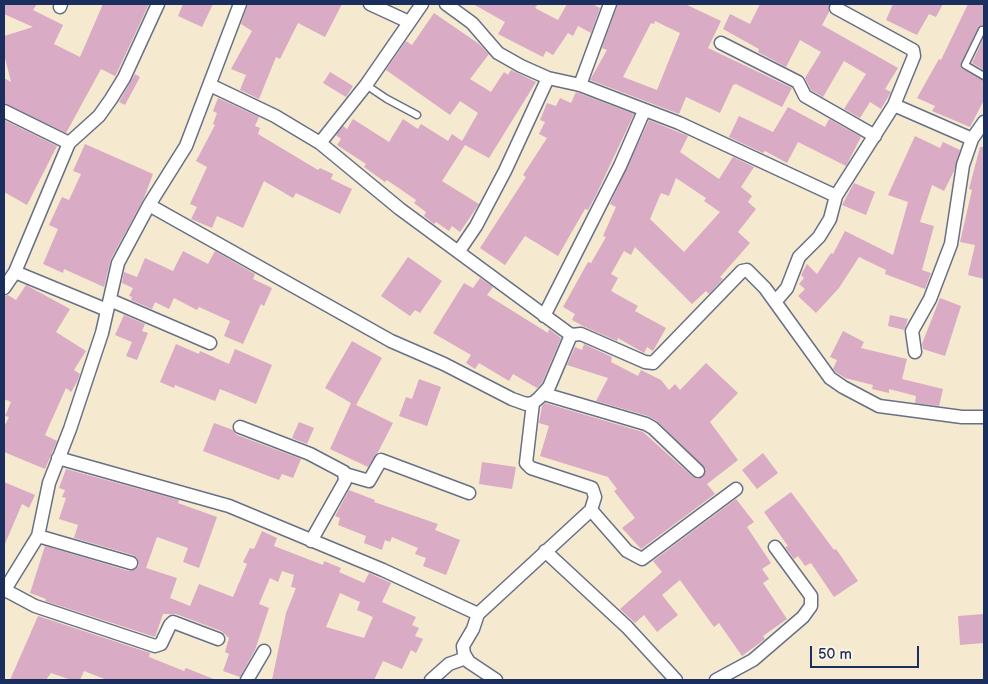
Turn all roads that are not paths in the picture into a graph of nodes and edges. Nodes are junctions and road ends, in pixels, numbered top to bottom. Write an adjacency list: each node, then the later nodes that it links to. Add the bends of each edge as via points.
1 (158, 4): 23 (street, via 111,99 99,116)
2 (240, 4): 14 (street)
3 (370, 4): 8 (street)
4 (422, 4): 8 (street)
5 (446, 4): 12 (street, via 472,23 498,53)
6 (610, 4): 13 (street)
7 (836, 8): 16 (street, via 913,50 914,56)
8 (409, 22): 15 (street)
9 (982, 30): 11 (lane, via 965,65)
10 (721, 44): 21 (street, via 798,82 805,96)
11 (984, 76)
12 (548, 78): 13 (street); 27 (street, via 505,171)
13 (580, 84): 18 (street)
14 (210, 85): 24 (street, via 275,116); 26 (street, via 186,146)
15 (366, 85): 19 (lane); 24 (street)
16 (894, 104): 21 (street); 22 (street)
17 (4, 111): 23 (street)
18 (644, 111): 25 (street, via 679,123); 32 (street, via 620,166)
19 (417, 114)
20 (984, 122): 22 (street)
21 (874, 136): 25 (street)
22 (972, 139): 35 (street, via 958,189 951,244 930,299 912,331)
23 (69, 143): 28 (street)
24 (320, 143): 27 (street, via 400,209)
25 (836, 196): 30 (street, via 830,219 819,237 799,257 787,288)
26 (149, 204): 31 (street, via 118,263); 37 (street, via 391,341 512,399)
27 (459, 251): 32 (street)
28 (15, 272): 29 (street); 31 (street)
29 (4, 288)
30 (775, 302): 33 (street, via 750,271 744,270 654,363 581,334); 38 (street, via 830,378 843,387 879,406)
31 (109, 305): 34 (street); 40 (street, via 93,365)
32 (544, 316): 33 (street)
33 (571, 335): 36 (street)
34 (210, 343)
35 (915, 352)
36 (544, 394): 37 (street); 41 (street, via 646,424)
37 (533, 403): 45 (street, via 528,465 590,486 595,497)
38 (984, 417)
39 (240, 427): 42 (street, via 310,454)
40 (58, 458): 46 (street, via 46,494); 47 (street, via 230,506)
41 (698, 471)
42 (345, 474): 44 (street, via 369,481 380,460); 47 (street, via 345,481)
43 (736, 489): 45 (street, via 642,559 627,551)
44 (469, 493)
45 (591, 510): 49 (street)
46 (38, 536): 50 (street); 51 (street)
47 (311, 541): 52 (street)
48 (775, 547): 60 (street, via 811,596 811,606 803,617 752,660)
49 (545, 551): 52 (street); 59 (street, via 627,628)
50 (131, 563)
51 (4, 590): 53 (street, via 35,606 155,646 161,644 173,622)
52 (478, 614): 55 (street, via 463,646)
53 (218, 639)
54 (264, 652): 56 (street)
55 (466, 658): 57 (street, via 449,664); 58 (street)
56 (247, 680)
57 (431, 680)
58 (496, 680)
59 (676, 680)
60 (716, 680)

